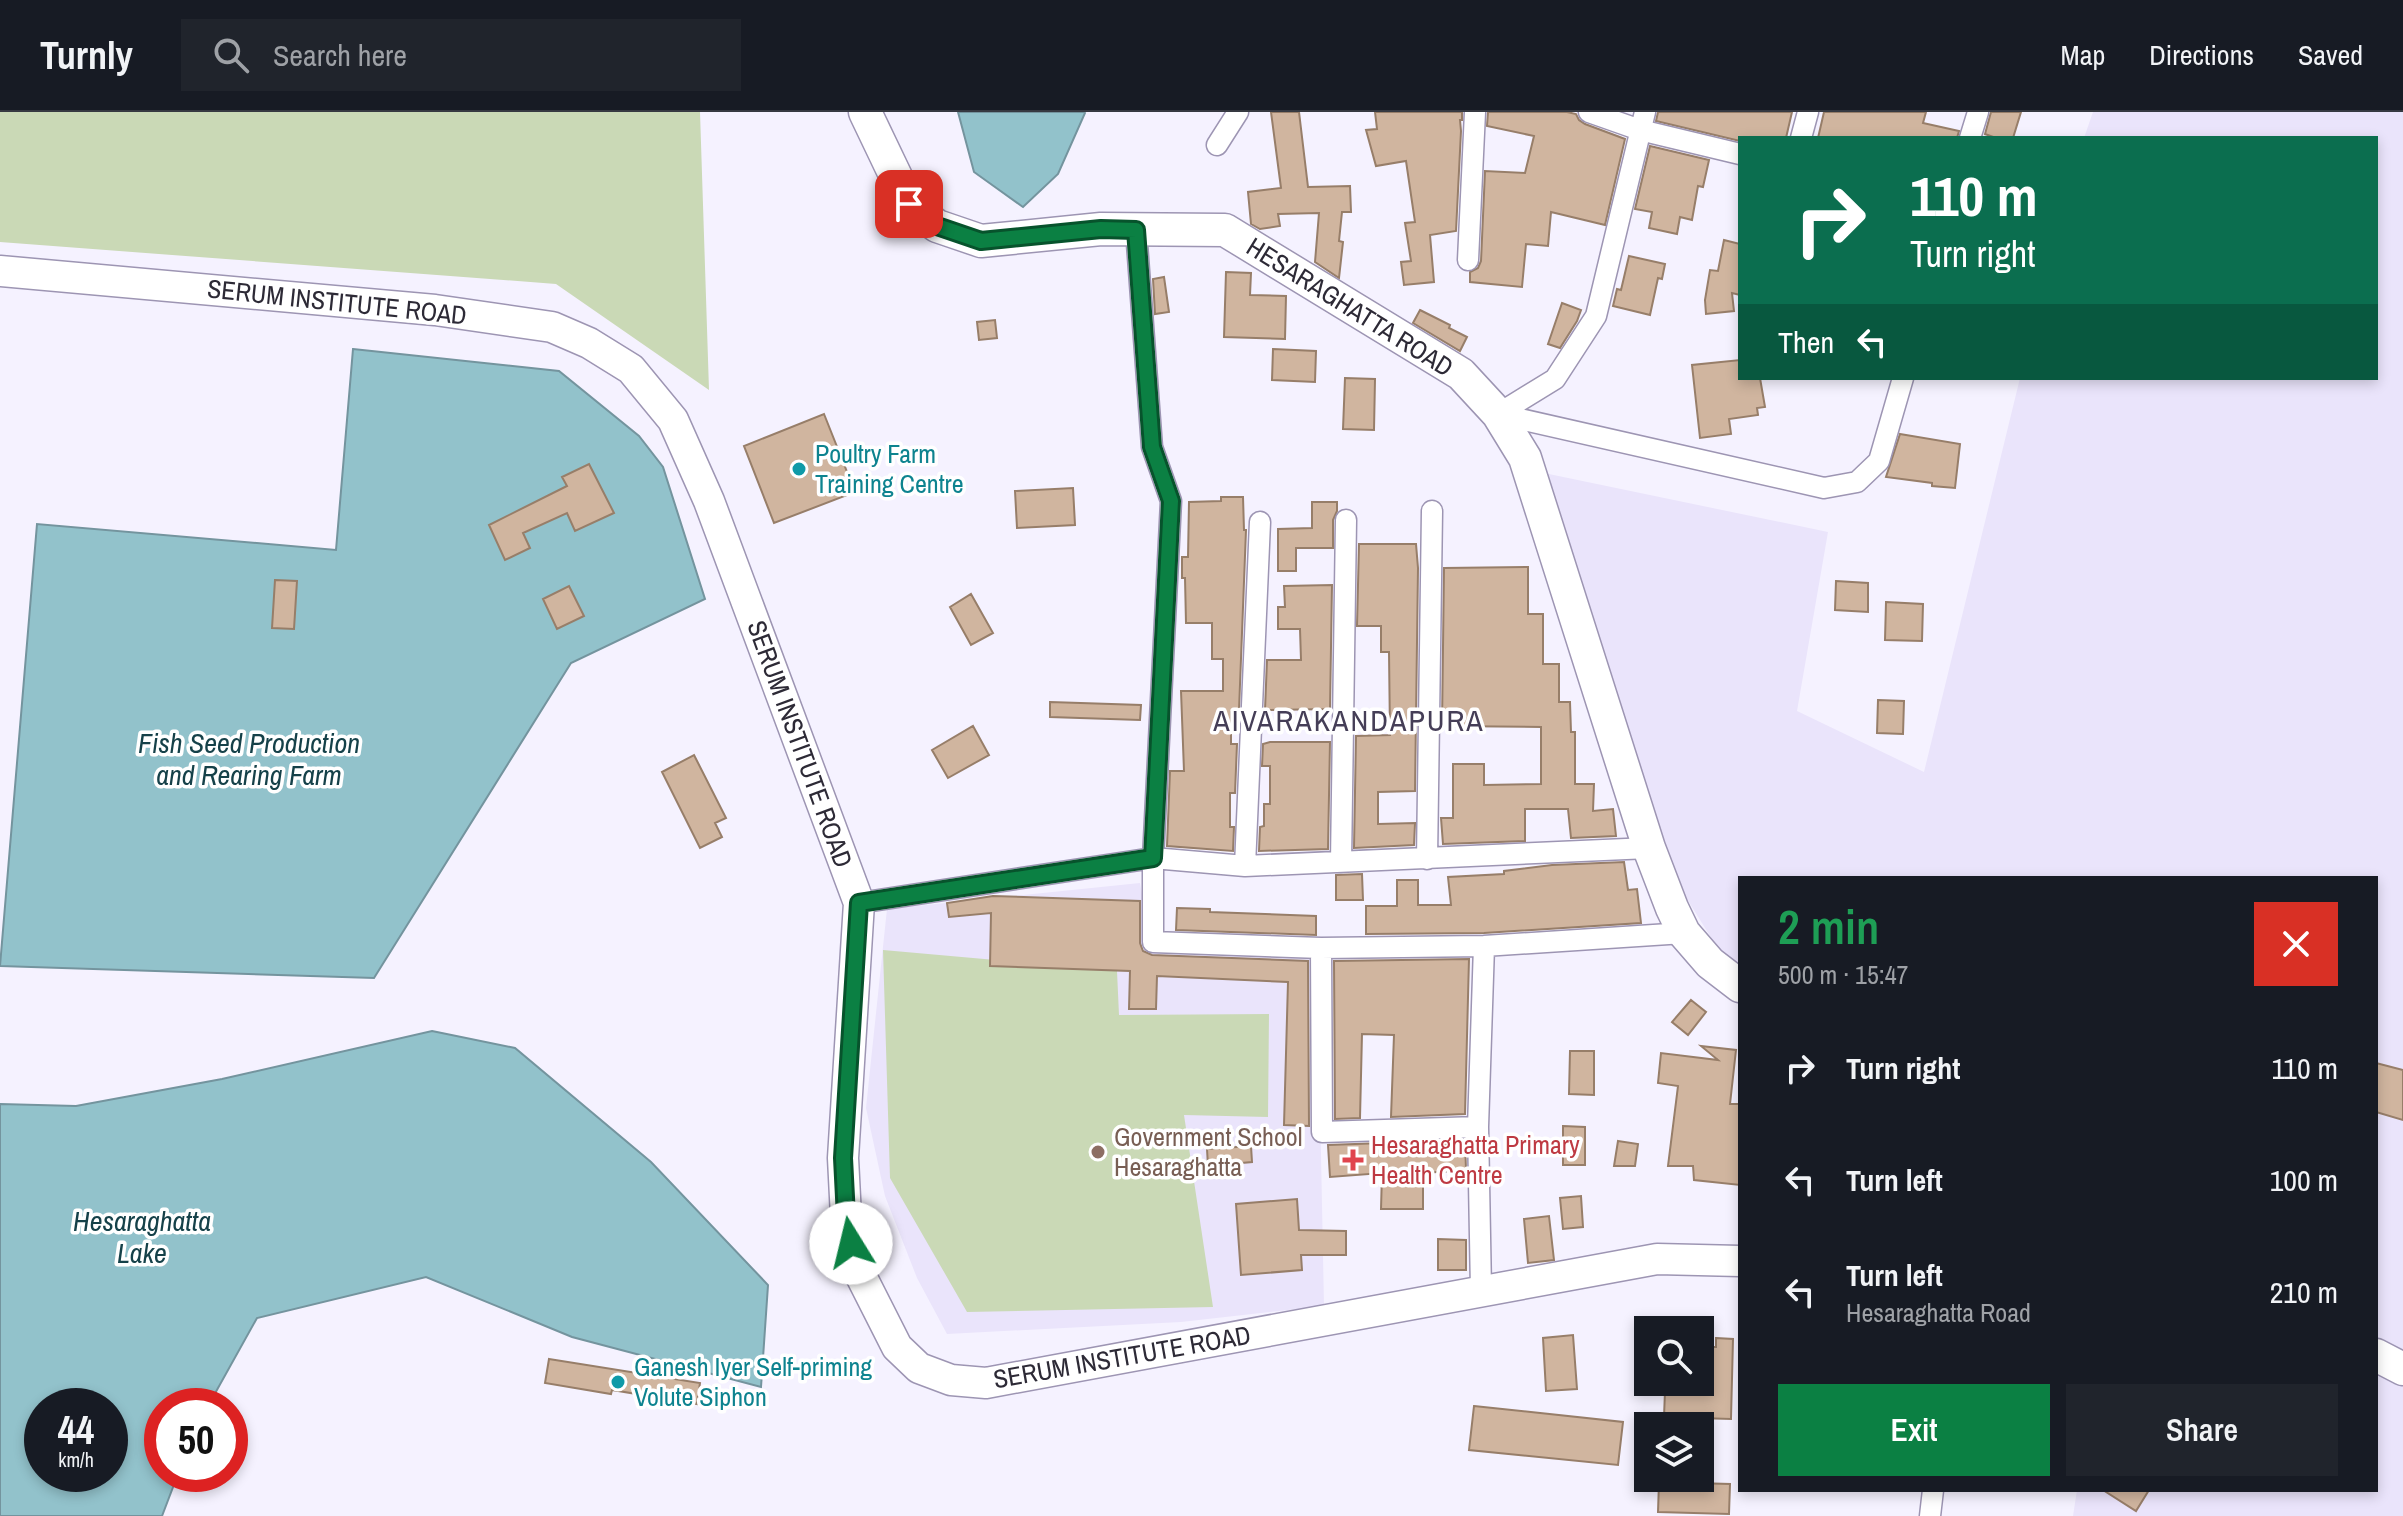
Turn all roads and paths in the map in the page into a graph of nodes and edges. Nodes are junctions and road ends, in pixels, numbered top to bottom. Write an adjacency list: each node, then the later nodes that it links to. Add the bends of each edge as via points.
1 (865, 112): 12 (main road, HESARAGHATTA ROAD, via 909,204 937,226 981,241)
2 (1238, 112): 10 (street)
3 (1475, 112): 13 (street)
4 (1589, 112): 7 (street)
5 (1808, 112): 8 (street)
6 (1978, 112): 9 (street)
7 (1642, 121): 11 (street); 16 (street, via 1596,316 1555,379)
8 (1802, 136)
9 (1971, 136)
10 (1217, 145)
11 (1738, 153)
12 (1136, 230): 16 (main road, HESARAGHATTA ROAD, via 1225,230 1461,374); 21 (street, via 1152,447 1171,501)
13 (1468, 260)
14 (0, 271): 25 (main road, SERUM INSTITUTE ROAD, via 435,310 552,327 631,369 673,420 709,501)
15 (1902, 380): 16 (street, via 1879,461 1857,482 1824,488)
16 (1498, 414): 20 (main road, HESARAGHATTA ROAD, via 1525,458)
17 (1432, 511): 22 (street)
18 (1346, 520): 23 (street)
19 (1260, 522): 24 (street)
20 (1649, 848): 22 (street); 26 (main road, HESARAGHATTA ROAD)
21 (1153, 858): 24 (street); 25 (street); 28 (street, via 1153,942)
22 (1427, 859): 23 (street)
23 (1341, 862): 24 (street)
24 (1245, 866)
25 (859, 903): 32 (main road, SERUM INSTITUTE ROAD, via 843,1158 846,1217 863,1281 897,1347 919,1368 951,1380 986,1383)
26 (1684, 933): 27 (street); 29 (main road, HESARAGHATTA ROAD)
27 (1484, 946): 28 (street); 30 (street)
28 (1321, 948): 30 (street, via 1322,1132)
29 (1738, 984)
30 (1478, 1127): 32 (street)
31 (1738, 1261): 32 (main road, SERUM INSTITUTE ROAD, via 1657,1259)
32 (1481, 1291)
33 (2378, 1356): 34 (main road)
34 (2403, 1369)
35 (1933, 1492): 36 (street)
36 (1930, 1516)

